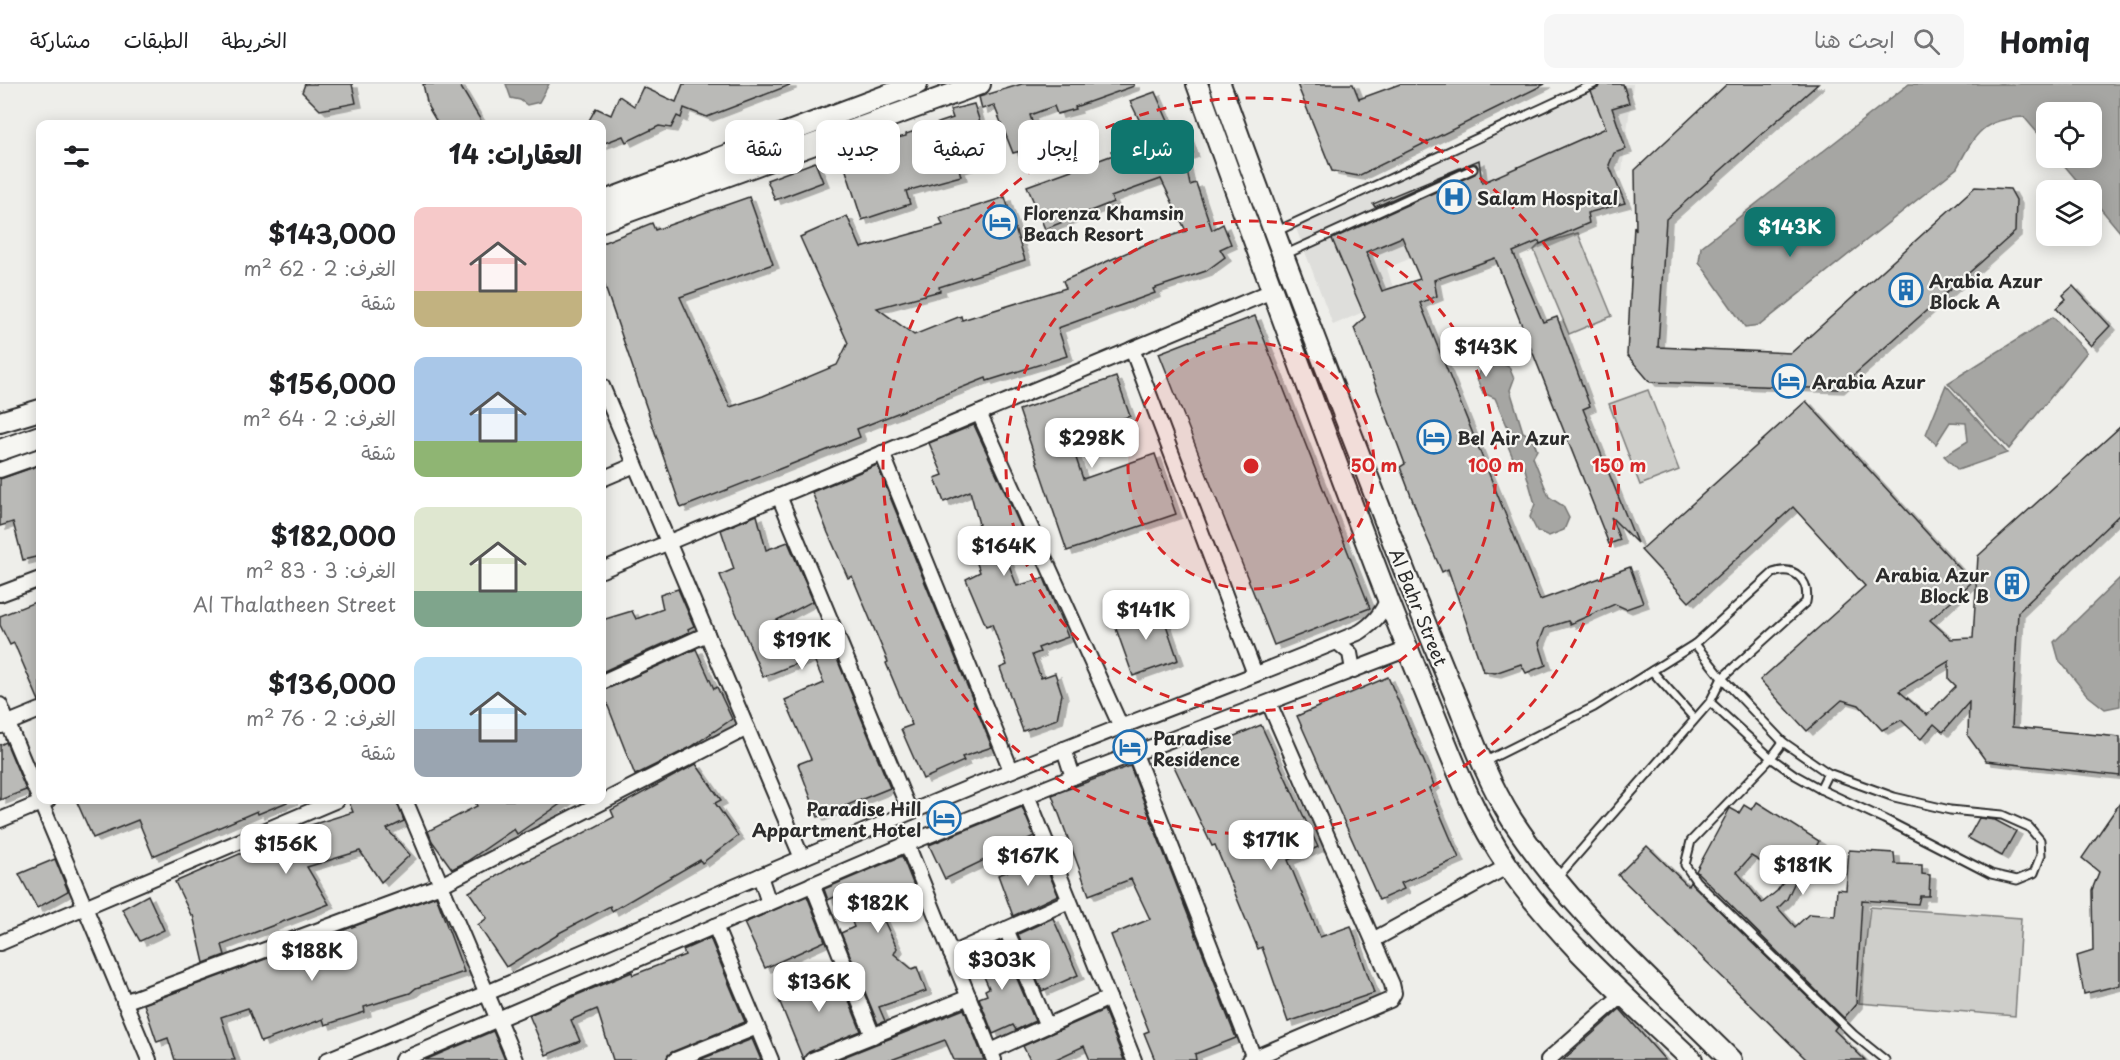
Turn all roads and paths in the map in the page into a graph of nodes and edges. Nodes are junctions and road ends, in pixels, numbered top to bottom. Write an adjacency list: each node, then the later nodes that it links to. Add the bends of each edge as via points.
1 (917, 84): 7 (main road)
2 (980, 84): 8 (main road)
3 (1197, 84): 11 (main road, Al Bahr Street)
4 (1220, 84): 9 (main road, Al Bahr Street)
5 (1594, 84): 9 (lane)
6 (1473, 169): 10 (lane)
7 (606, 201)
8 (606, 219)
9 (1273, 233): 10 (main road, Al Bahr Street)
10 (1282, 256): 51 (main road, Al Bahr Street)
11 (1272, 291): 12 (street); 29 (main road, Al Bahr Street)
12 (1132, 349): 15 (street); 36 (street)
13 (606, 396): 21 (street)
14 (36, 411): 16 (main road)
15 (978, 413): 19 (street); 45 (street)
16 (0, 422)
17 (36, 437): 18 (main road)
18 (0, 450)
19 (882, 453): 24 (street); 52 (street)
20 (36, 457): 22 (street)
21 (635, 465): 23 (street); 25 (street)
22 (0, 470)
23 (606, 477)
24 (779, 496): 25 (street); 64 (street)
25 (668, 542): 26 (street); 30 (street)
26 (606, 568)
27 (36, 580): 28 (street)
28 (0, 594)
29 (1388, 599): 31 (street, via 1372,624); 33 (main road, Al Bahr Street)
30 (707, 634): 38 (street); 46 (street)
31 (1337, 642): 34 (street, via 1350,653); 36 (street)
32 (1695, 644): 35 (lane); 37 (lane); 37 (lane, via 1773,573 1783,569 1803,581 1806,602)
33 (1408, 649): 34 (street); 68 (main road, Al Bahr Street, via 1478,816)
34 (1353, 670): 40 (street)
35 (1652, 671): 43 (lane); 51 (lane, via 1570,720)
36 (1255, 674): 45 (street)
37 (1722, 678): 39 (lane); 47 (lane)
38 (606, 680)
39 (1710, 702): 43 (lane); 50 (lane)
40 (1269, 703): 49 (street); 78 (street)
41 (0, 705): 44 (street)
42 (36, 712): 44 (street)
43 (1694, 718): 70 (lane)
44 (4, 725): 55 (street)
45 (1121, 727): 48 (street)
46 (747, 728): 58 (street); 67 (street)
47 (1783, 742): 50 (lane); 53 (lane)
48 (1064, 749): 52 (street); 54 (street)
49 (1135, 754): 54 (street); 92 (street)
50 (1771, 758): 56 (lane); 105 (lane, via 1691,841 1685,865 1696,881 1777,962)
51 (1482, 763): 70 (main road, Al Bahr Street, via 1513,821)
52 (1011, 770): 64 (street)
53 (1828, 773): 56 (lane); 56 (lane, via 1894,797 1950,810 2002,815 2029,828 2040,840 2041,855 2034,873 2017,880 1991,874)
54 (1073, 777): 57 (street)
55 (36, 784)
56 (1820, 789)
57 (1027, 795): 66 (street); 73 (street)
58 (606, 800)
59 (38, 804): 65 (street)
60 (46, 804): 75 (street)
61 (328, 804): 75 (street)
62 (407, 804): 72 (street)
63 (599, 804): 72 (street)
64 (910, 813): 67 (street)
65 (0, 820)
66 (907, 844): 71 (street); 80 (street)
67 (802, 858): 69 (street)
68 (1508, 866): 78 (street); 81 (main road, Al Bahr Street, via 1555,925)
69 (760, 876): 74 (street); 82 (street)
70 (1555, 880): 90 (main road, Al Bahr Street, via 1608,941)
71 (812, 884): 74 (street); 89 (street)
72 (441, 885): 82 (street); 85 (street)
73 (1069, 900): 77 (street); 84 (street)
74 (769, 903): 76 (street)
75 (84, 907): 79 (street); 85 (street)
76 (715, 926): 86 (street); 88 (street)
77 (1005, 929): 80 (street); 87 (street)
78 (1373, 940): 92 (street, via 1394,988 1390,1000)
79 (0, 943)
80 (951, 954): 83 (street)
81 (1623, 994): 101 (street); 102 (main road, Al Bahr Street)
82 (487, 995): 86 (street); 94 (street)
83 (969, 998): 89 (street); 91 (street)
84 (1109, 998): 87 (street); 100 (street)
85 (124, 1002): 93 (street)
86 (498, 1021): 95 (street); 96 (street)
87 (1047, 1026): 91 (street)
88 (757, 1027): 97 (street); 98 (street)
89 (873, 1036): 99 (street)
90 (1715, 1044): 103 (main road); 104 (main road, Al Bahr Street)
91 (992, 1056)
92 (1251, 1059)
93 (148, 1060)
94 (327, 1060)
95 (402, 1060)
96 (515, 1060)
97 (675, 1060)
98 (771, 1060)
99 (812, 1060)
100 (1134, 1060)
101 (1548, 1060)
102 (1692, 1060)
103 (1700, 1060)
104 (1731, 1060)
105 (1885, 1060)

